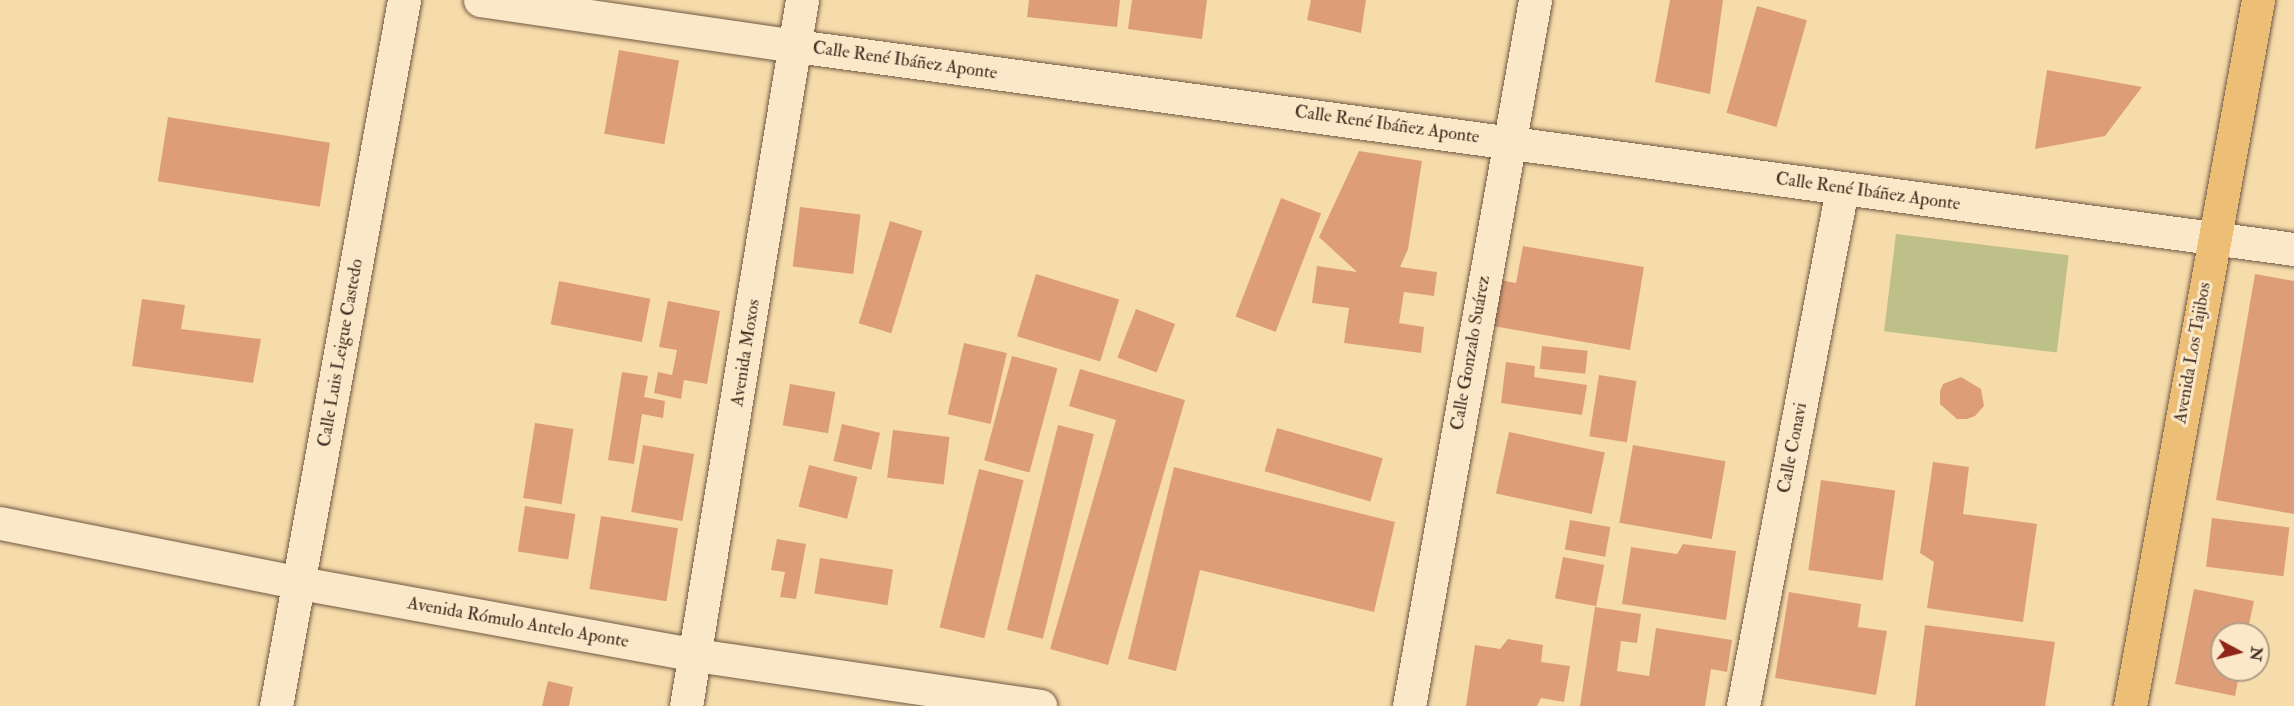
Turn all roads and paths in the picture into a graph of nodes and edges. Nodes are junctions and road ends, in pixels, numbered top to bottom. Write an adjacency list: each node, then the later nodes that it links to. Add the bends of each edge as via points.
1 (404, 0): 12 (street, Calle Luis Leigue Castedo)
2 (480, 0): 6 (street, Calle René Ibáñez Aponte)
3 (802, 0): 6 (street, Avenida Moxos)
4 (1535, 0): 7 (street, Calle Gonzalo Suárez)
5 (2258, 0): 9 (main road, Avenida Los Tajibos)
6 (796, 46): 7 (street, Calle René Ibáñez Aponte); 13 (street, Avenida Moxos)
7 (1508, 141): 8 (street, Calle René Ibáñez Aponte); 17 (street, Calle Gonzalo Suárez)
8 (1842, 189): 9 (street, Calle René Ibáñez Aponte); 18 (street, Calle Conavi)
9 (2214, 237): 10 (street, Calle René Ibáñez Aponte); 19 (main road, Avenida Los Tajibos)
10 (2294, 249)
11 (0, 523): 12 (street, Avenida Rómulo Antelo Aponte)
12 (300, 583): 13 (street, Avenida Rómulo Antelo Aponte); 14 (street, Calle Luis Leigue Castedo)
13 (696, 655): 15 (street, Avenida Moxos); 16 (street, Avenida Rómulo Antelo Aponte)
14 (276, 706)
15 (686, 706)
16 (1040, 706)
17 (1409, 706)
18 (1743, 706)
19 (2130, 706)

